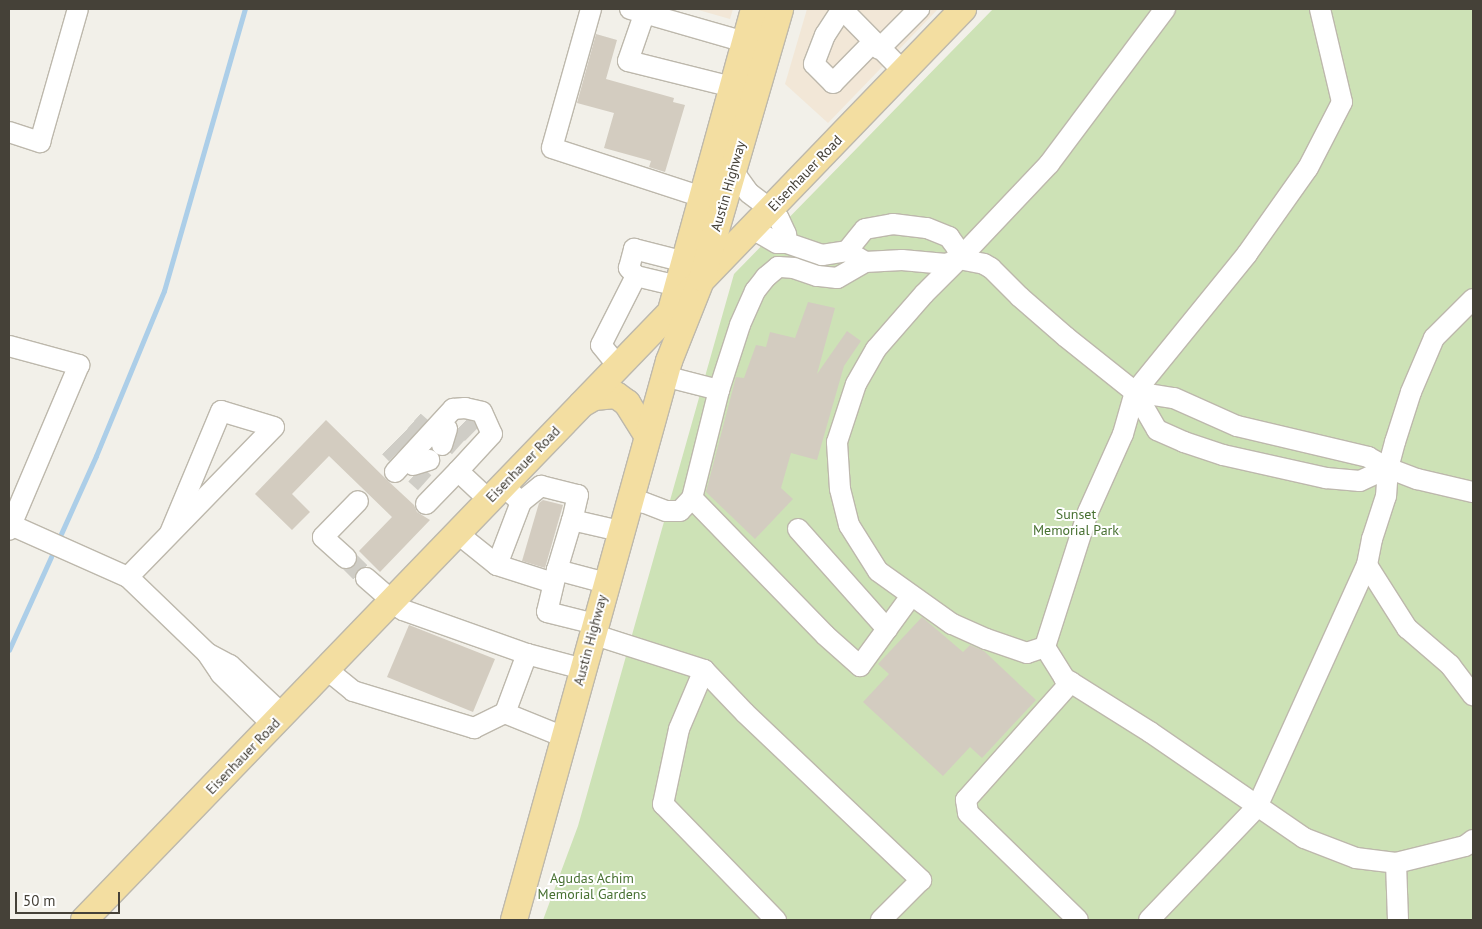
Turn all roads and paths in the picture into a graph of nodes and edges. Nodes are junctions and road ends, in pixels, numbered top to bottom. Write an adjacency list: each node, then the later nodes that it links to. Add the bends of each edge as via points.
1 (78, 9): 15 (street, via 40,142)
2 (591, 9): 17 (street, via 552,148)
3 (754, 9): 11 (main road, Austin Highway)
4 (780, 9): 16 (main road, Austin Highway)
5 (842, 9): 12 (street); 12 (street, via 825,35 814,64 833,83)
6 (919, 9): 12 (street)
7 (963, 9): 13 (main road, Eisenhauer Road)
8 (1165, 9): 22 (street, via 1049,164)
9 (1320, 9): 32 (street, via 1342,102 1308,168 1247,254)
10 (640, 10): 11 (street); 14 (street, via 628,61)
11 (745, 42): 14 (main road, Austin Highway)
12 (876, 45): 13 (street)
13 (903, 71): 18 (main road, Eisenhauer Road)
14 (732, 87): 17 (main road, Austin Highway)
15 (9, 132)
16 (733, 171): 18 (street, via 749,193); 24 (main road, Austin Highway)
17 (702, 197): 24 (main road, Austin Highway)
18 (770, 209): 19 (main road, Eisenhauer Road); 20 (street, via 783,226)
19 (751, 228): 20 (street, via 777,243); 24 (main road, Eisenhauer Road)
20 (787, 243): 21 (street, via 822,255)
21 (847, 251): 22 (street, via 865,229 893,224 927,228 949,237 957,248); 23 (street)
22 (959, 259): 23 (street, via 946,264 902,260); 32 (street, via 991,268 1027,303); 55 (street, via 876,349 856,384 836,442 840,489 849,524 878,571)
23 (865, 262): 31 (street, via 837,278 817,276 794,268 778,268 766,277 755,292 740,325)
24 (692, 273): 25 (street); 25 (street, via 634,249 629,268); 27 (main road, Austin Highway); 30 (main road, Austin Highway)
25 (636, 276): 29 (street, via 601,345)
26 (1473, 299): 36 (street, via 1434,338 1412,392)
27 (671, 311): 29 (main road, Eisenhauer Road); 30 (main road, Austin Highway)
28 (9, 346): 43 (street, via 79,365)
29 (618, 366): 33 (main road, Eisenhauer Road)
30 (667, 369): 31 (street); 34 (main road, Austin Highway)
31 (719, 390): 39 (street)
32 (1135, 392): 36 (street, via 1174,398 1238,426 1368,457); 36 (street, via 1157,430 1223,455 1326,478 1360,481); 59 (street, via 1123,434 1088,512)
33 (581, 404): 34 (main road, via 594,397 616,395 627,403); 38 (main road, Eisenhauer Road)
34 (648, 436): 40 (main road, Austin Highway)
35 (434, 457): 38 (street)
36 (1388, 468): 37 (street, via 1417,479); 50 (street, via 1386,496)
37 (1473, 492)
38 (504, 496): 42 (street, via 541,486 578,495); 47 (main road, Eisenhauer Road); 49 (street)
39 (692, 498): 40 (street, via 680,511 666,511); 58 (street, via 825,636 860,666)
40 (629, 500): 45 (main road, Austin Highway)
41 (358, 501): 48 (street, via 323,537)
42 (572, 520): 45 (street); 51 (street)
43 (10, 528): 52 (street)
44 (798, 529): 58 (street)
45 (620, 531): 54 (main road, Austin Highway)
46 (170, 533): 46 (street, via 267,434 274,427 221,411); 52 (street)
47 (457, 533): 49 (street); 56 (main road, Eisenhauer Road)
48 (346, 558)
49 (497, 565): 51 (street)
50 (1367, 566): 65 (street, via 1407,628 1450,664); 69 (street)
51 (555, 576): 54 (street); 57 (street, via 547,612)
52 (128, 577): 67 (street, via 206,653 230,665)
53 (366, 578): 56 (street)
54 (606, 583): 57 (main road, Austin Highway)
55 (911, 596): 58 (street); 59 (street, via 952,624 986,639 1027,653)
56 (392, 601): 60 (street, via 403,610); 61 (main road, Eisenhauer Road)
57 (594, 629): 62 (main road, Austin Highway); 63 (street)
58 (887, 630)
59 (1045, 647): 64 (street, via 1064,678)
60 (527, 654): 62 (street); 66 (street)
61 (326, 669): 66 (street, via 353,691 474,728); 67 (main road, Eisenhauer Road)
62 (582, 669): 68 (main road, Austin Highway)
63 (704, 670): 74 (street, via 679,729 663,804); 75 (street, via 921,880)
64 (1071, 682): 69 (street, via 1150,732); 76 (street, via 966,800 968,813)
65 (1473, 695)
66 (505, 713): 68 (street)
67 (278, 720): 72 (main road, Eisenhauer Road)
68 (564, 737): 73 (main road, Austin Highway)
69 (1257, 807): 71 (street, via 1304,838 1356,858); 77 (street)
70 (1473, 840): 71 (street, via 1465,846)
71 (1396, 863): 78 (street)
72 (84, 920)
73 (514, 920)
74 (776, 920)
75 (881, 920)
76 (1078, 920)
77 (1149, 920)
78 (1398, 920)

